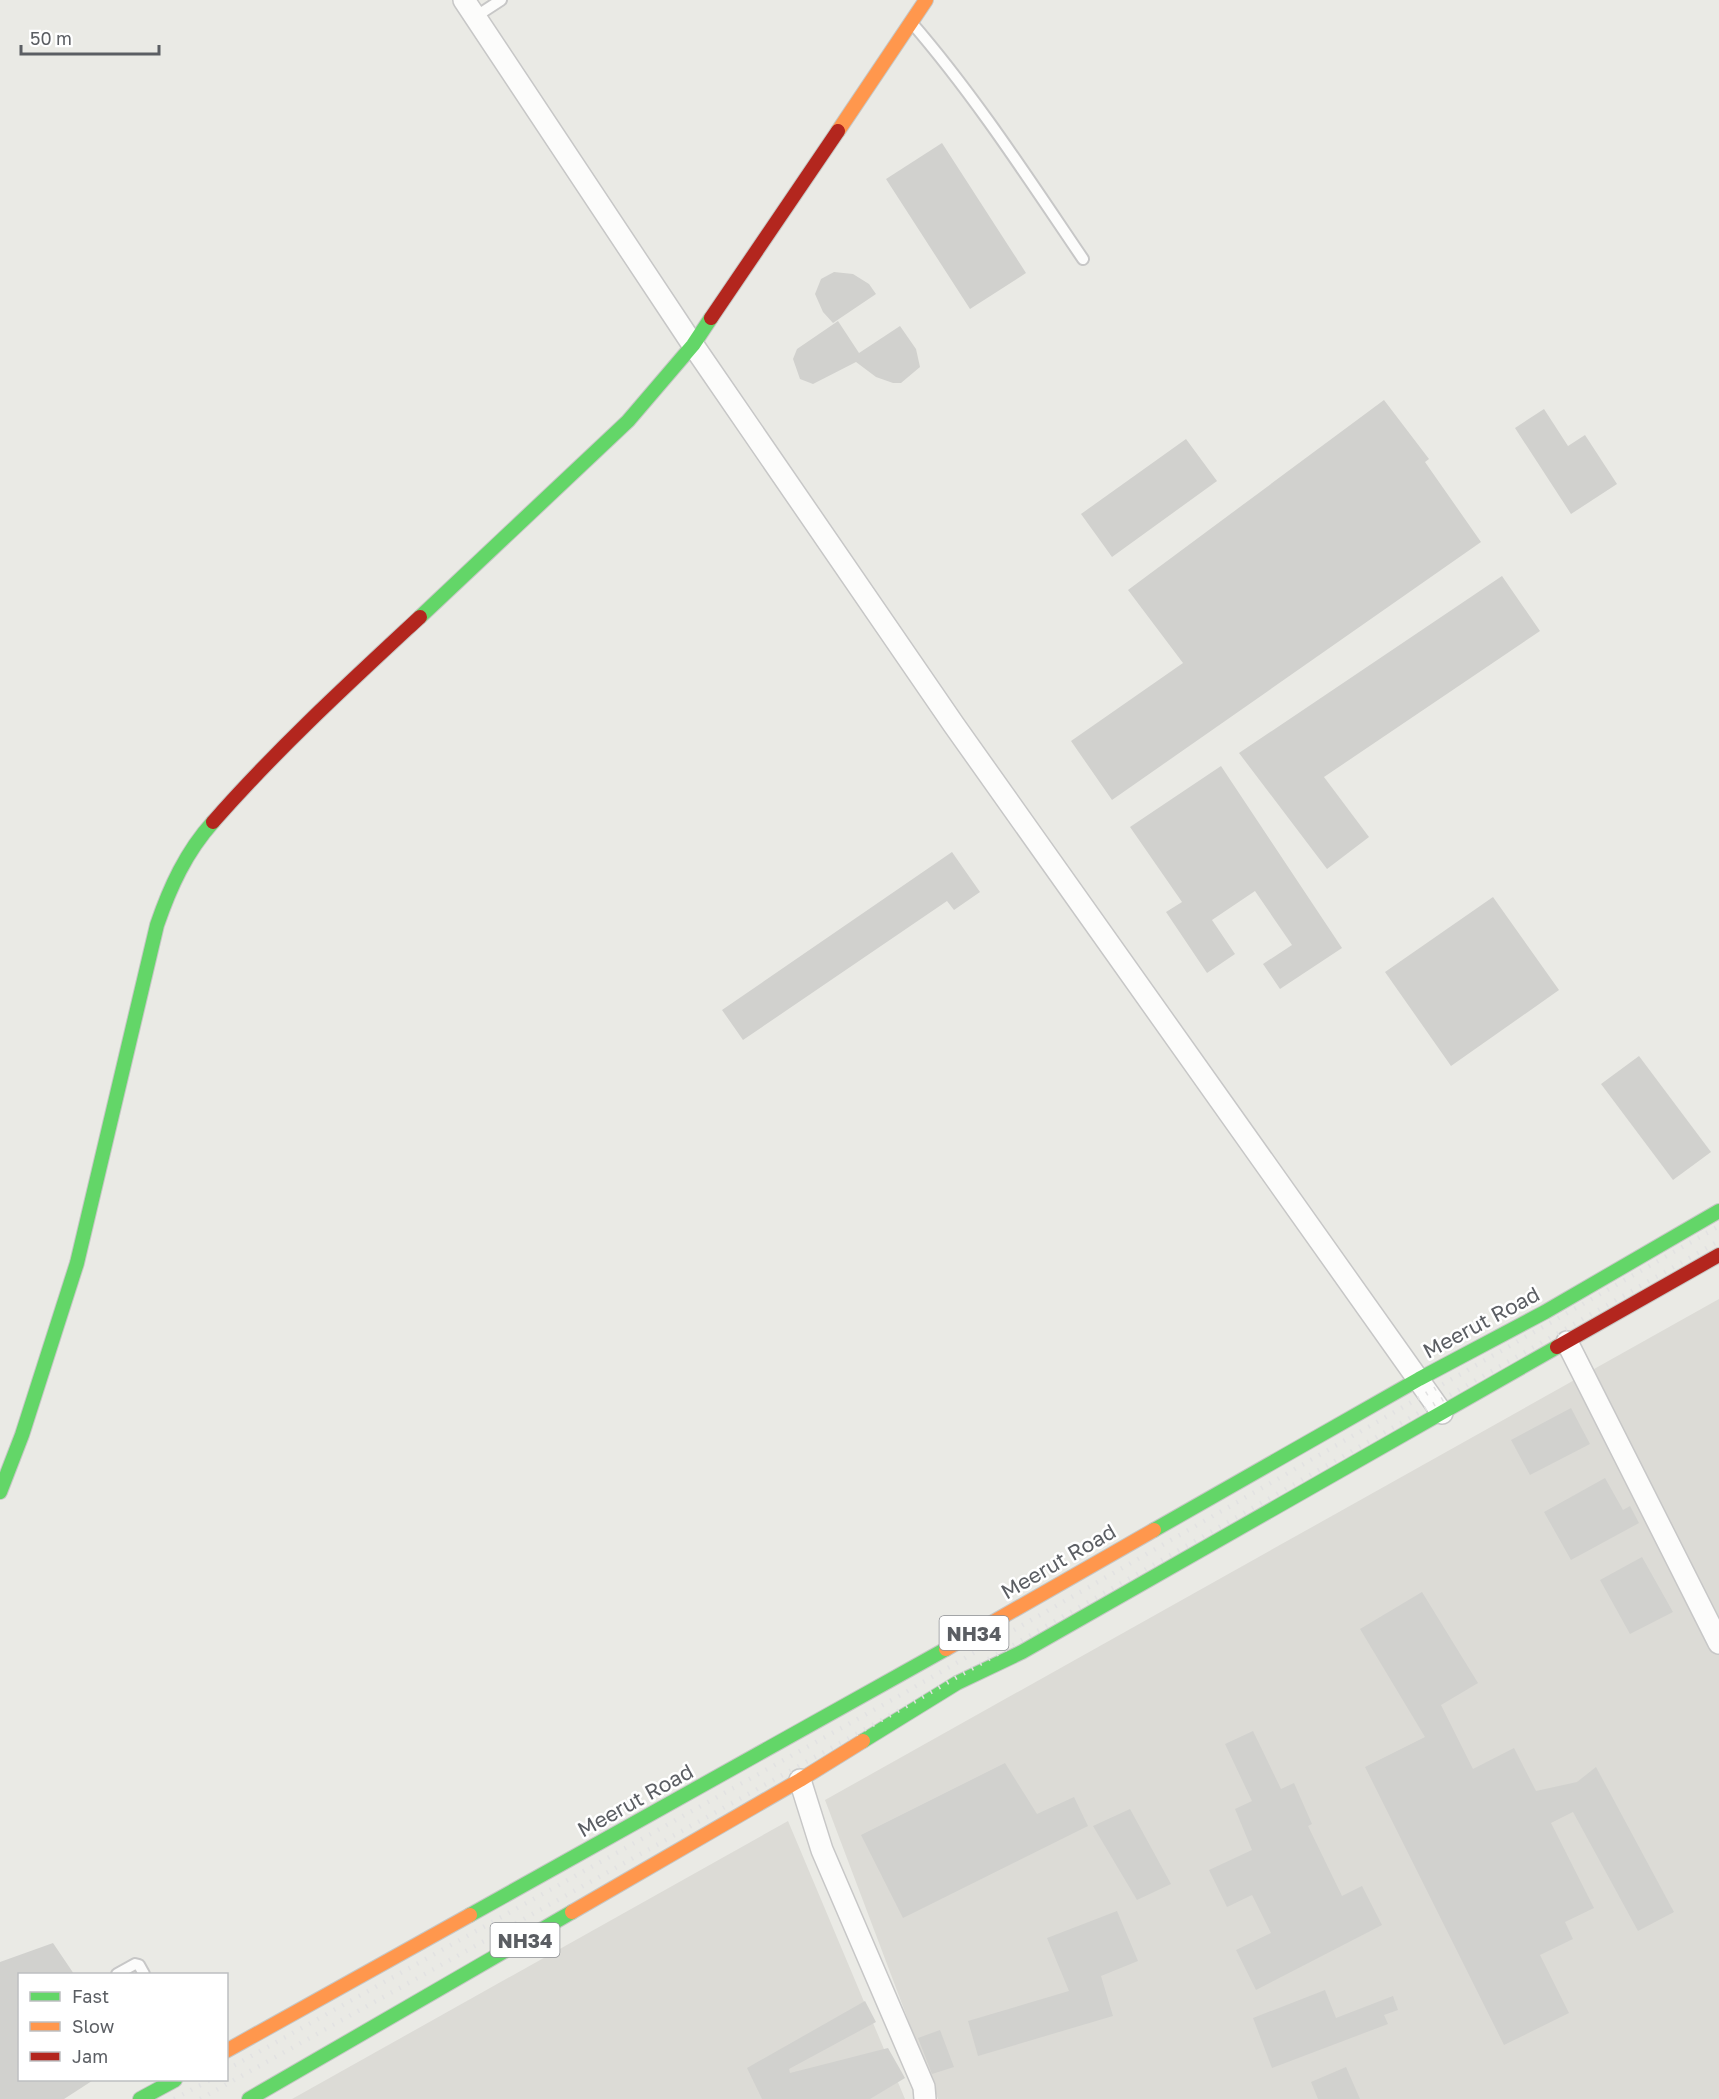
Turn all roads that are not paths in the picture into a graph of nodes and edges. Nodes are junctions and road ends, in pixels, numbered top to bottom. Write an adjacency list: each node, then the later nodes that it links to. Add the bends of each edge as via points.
1 (501, 0): 3 (lane)
2 (926, 0): 4 (main road)
3 (469, 9): 6 (street)
4 (911, 22): 5 (lane, via 980,107); 6 (main road)
5 (1083, 259)
6 (693, 345): 10 (street, via 954,725); 12 (main road, via 628,422 247,783 185,860 157,925 77,1263 22,1436)
7 (1719, 1211): 10 (main road, Meerut Road / NH34, via 1545,1312)
8 (1719, 1255): 9 (main road, NH34)
9 (1567, 1342): 11 (main road, NH34); 13 (street)
10 (1419, 1379): 11 (street); 17 (main road, Meerut Road / NH34, via 784,1742)
11 (1442, 1413): 14 (main road, NH34, via 1022,1652 957,1683)
12 (0, 1492)
13 (1719, 1643)
14 (800, 1780): 20 (main road, NH34); 21 (street, via 822,1850 924,2087)
15 (119, 1973): 16 (lane, via 135,1964)
16 (143, 1973)
17 (228, 2050)
18 (165, 2082): 19 (main road)
19 (140, 2099)
20 (249, 2099)
21 (925, 2099)

